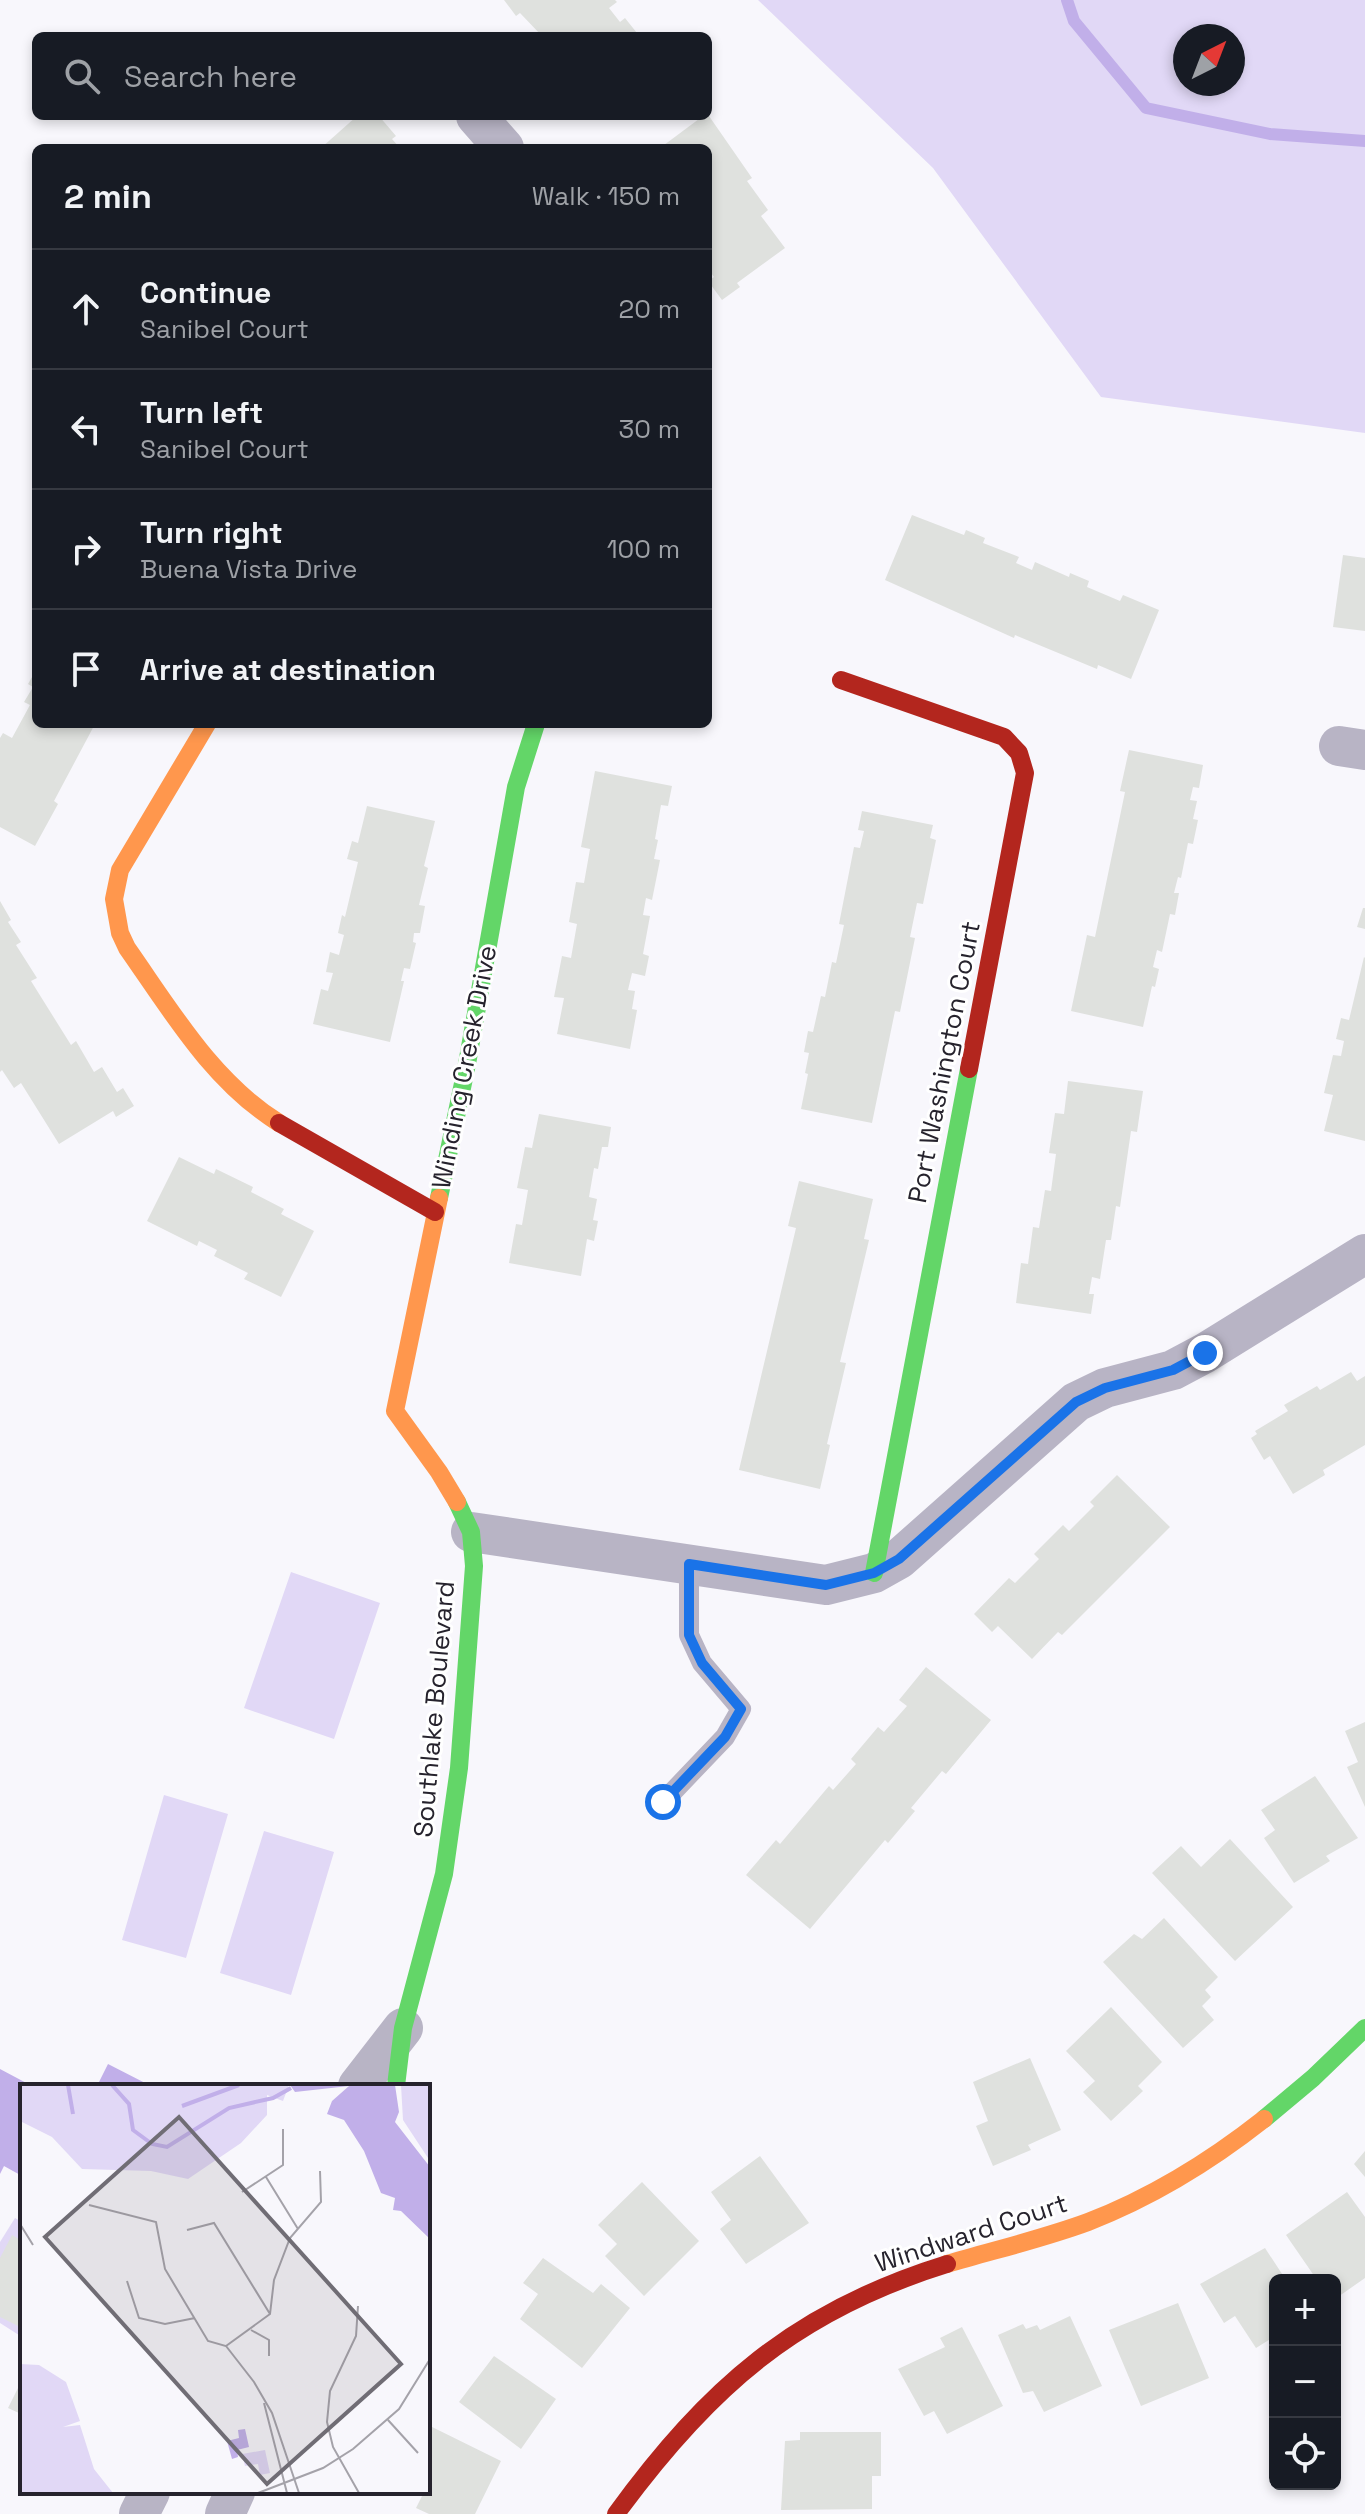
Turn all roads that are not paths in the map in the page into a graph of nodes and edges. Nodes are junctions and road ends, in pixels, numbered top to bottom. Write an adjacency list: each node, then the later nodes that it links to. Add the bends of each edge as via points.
1 (480, 120): 2 (street)
2 (500, 144)
3 (841, 680): 11 (street, Port Washington Court, via 1004,737 1019,753 1025,773)
4 (205, 728): 6 (street, via 120,870 114,899 127,948 206,1060 242,1097)
5 (535, 728): 6 (street, Winding Creek Drive, via 516,787)
6 (435, 1212): 8 (street, Winding Creek Drive)
7 (1365, 1254): 11 (street, via 1173,1370 1105,1388 1076,1402 899,1559)
8 (395, 1411): 9 (street, Southlake Boulevard, via 439,1472)
9 (471, 1532): 10 (street); 13 (street, Southlake Boulevard, via 474,1566 459,1768 444,1874)
10 (689, 1564): 11 (street, via 826,1585); 12 (lane, via 689,1635 702,1663 741,1709 725,1737)
11 (874, 1573)
12 (663, 1802)
13 (403, 2028): 15 (street); 16 (street, Southlake Boulevard)
14 (1365, 2028): 21 (street, Windward Court, via 1248,2133 1171,2181 1089,2222 894,2282 829,2311 763,2355 703,2406 651,2464)
15 (360, 2084)
16 (396, 2084)
17 (149, 2494): 19 (street)
18 (234, 2494): 20 (street)
19 (139, 2514)
20 (225, 2514)
21 (616, 2514)

